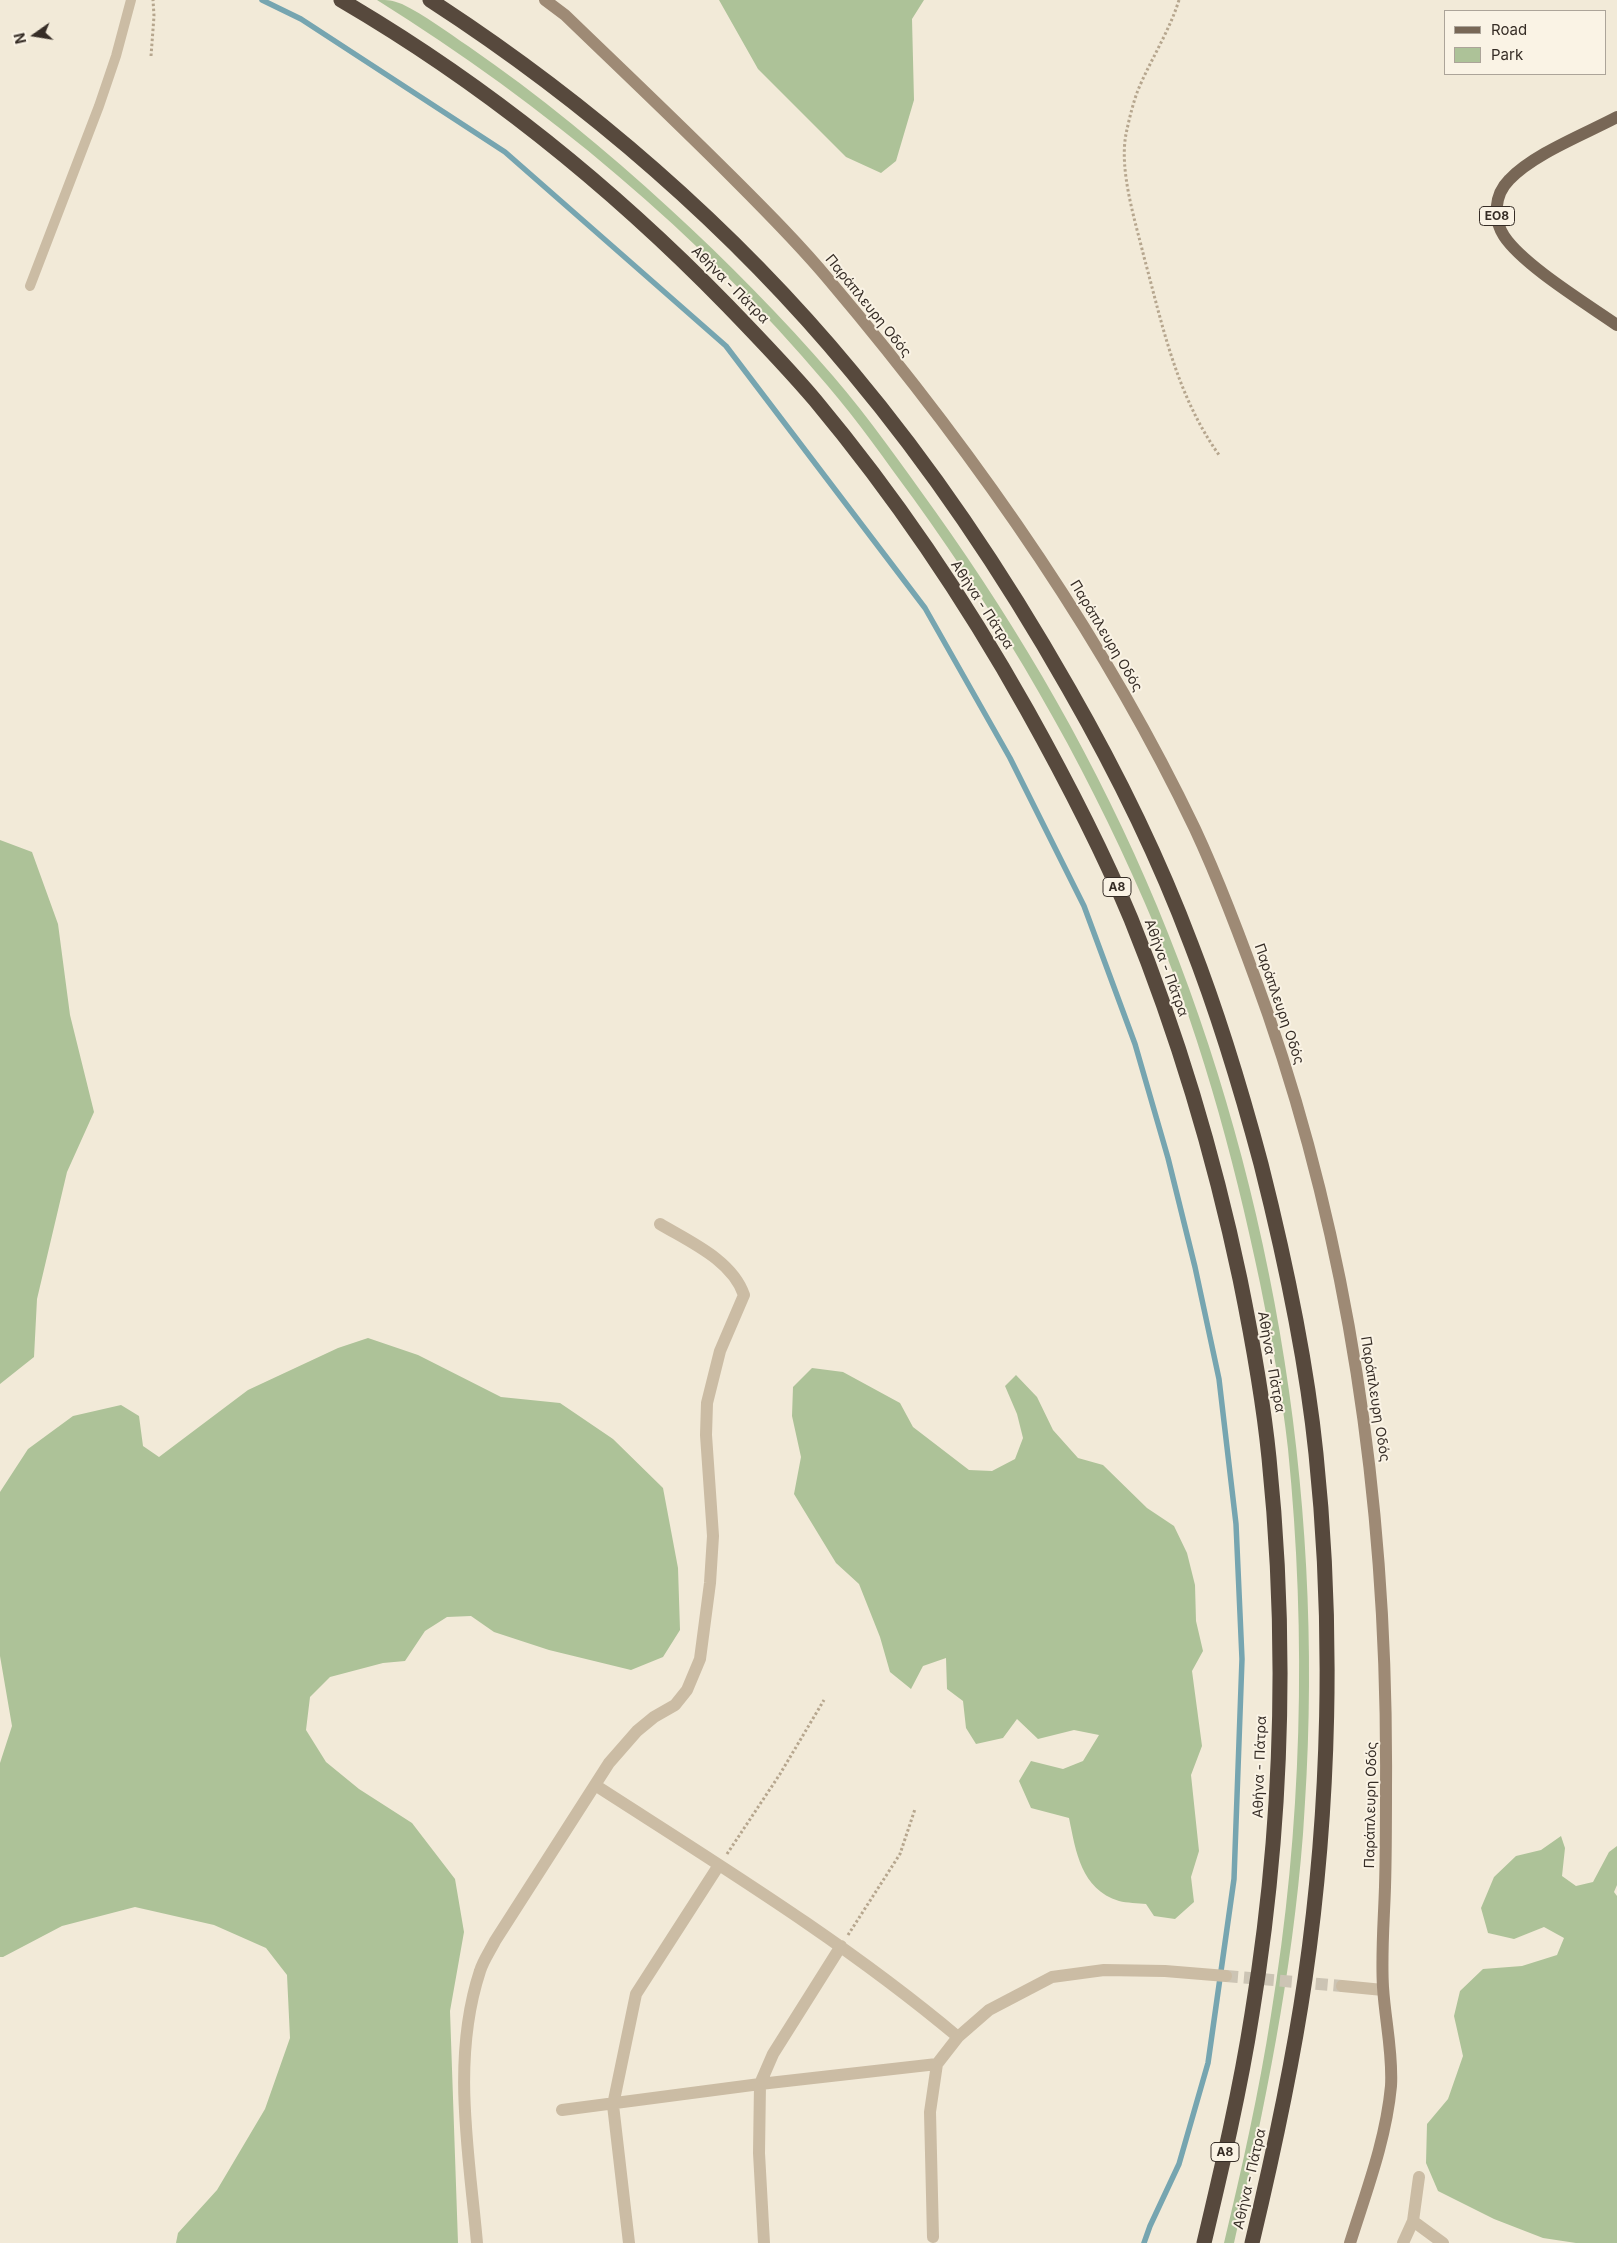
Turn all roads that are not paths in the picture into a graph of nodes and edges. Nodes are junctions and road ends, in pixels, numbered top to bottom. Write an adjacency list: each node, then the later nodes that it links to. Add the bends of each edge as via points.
1 (131, 0): 6 (lane, via 99,106)
2 (341, 0): 26 (highway, Αθήνα - Πάτρα / Α8, via 470,83 609,193 685,262 813,397 951,584 1001,664 1089,827 1146,956 1193,1096 1228,1225 1264,1410 1276,1547 1279,1734 1265,1922 1244,2061)
3 (430, 0): 27 (highway, Αθήνα - Πάτρα, via 495,43 572,101 646,163 752,263 816,330 879,404 990,558 1051,657 1136,816 1203,975 1249,1120 1274,1213 1310,1403 1323,1555 1326,1736 1316,1888 1291,2068)
4 (545, 0): 14 (main road, Παράπλευρη Οδός, via 673,118 820,269 944,426 1025,534 1086,629 1168,773 1227,902 1282,1054 1312,1154 1358,1377 1382,1586 1386,1696)
5 (1617, 117): 7 (main road, ΕΟ8, via 1517,172 1502,189 1497,206 1500,228 1512,245 1534,266)
6 (30, 286)
7 (1617, 325)
8 (660, 1224): 9 (street, via 725,1266 740,1282 744,1295 720,1351 707,1403 713,1536 706,1623 700,1659 687,1690 675,1704 637,1731)
9 (595, 1785): 10 (street); 23 (street, via 495,1941 478,1979 469,2014 463,2062)
10 (719, 1865): 11 (street); 18 (street, via 636,1994)
11 (841, 1946): 15 (street); 17 (street, via 773,2054)
12 (1226, 1976): 15 (street, via 1104,1970 1052,1977 989,2010)
13 (1342, 1986): 14 (street)
14 (1383, 1990): 28 (main road, Παράπλευρη Οδός, via 1391,2086 1381,2147)
15 (958, 2037): 16 (street)
16 (937, 2064): 17 (street); 22 (street, via 930,2112)
17 (760, 2084): 18 (street); 25 (street, via 759,2153)
18 (613, 2105): 19 (street); 24 (street)
19 (562, 2110)
20 (1418, 2177): 21 (street)
21 (1413, 2222): 29 (street); 30 (street)
22 (933, 2237)
23 (477, 2243)
24 (629, 2243)
25 (764, 2243)
26 (1204, 2243)
27 (1252, 2243)
28 (1350, 2243)
29 (1403, 2243)
30 (1443, 2243)

